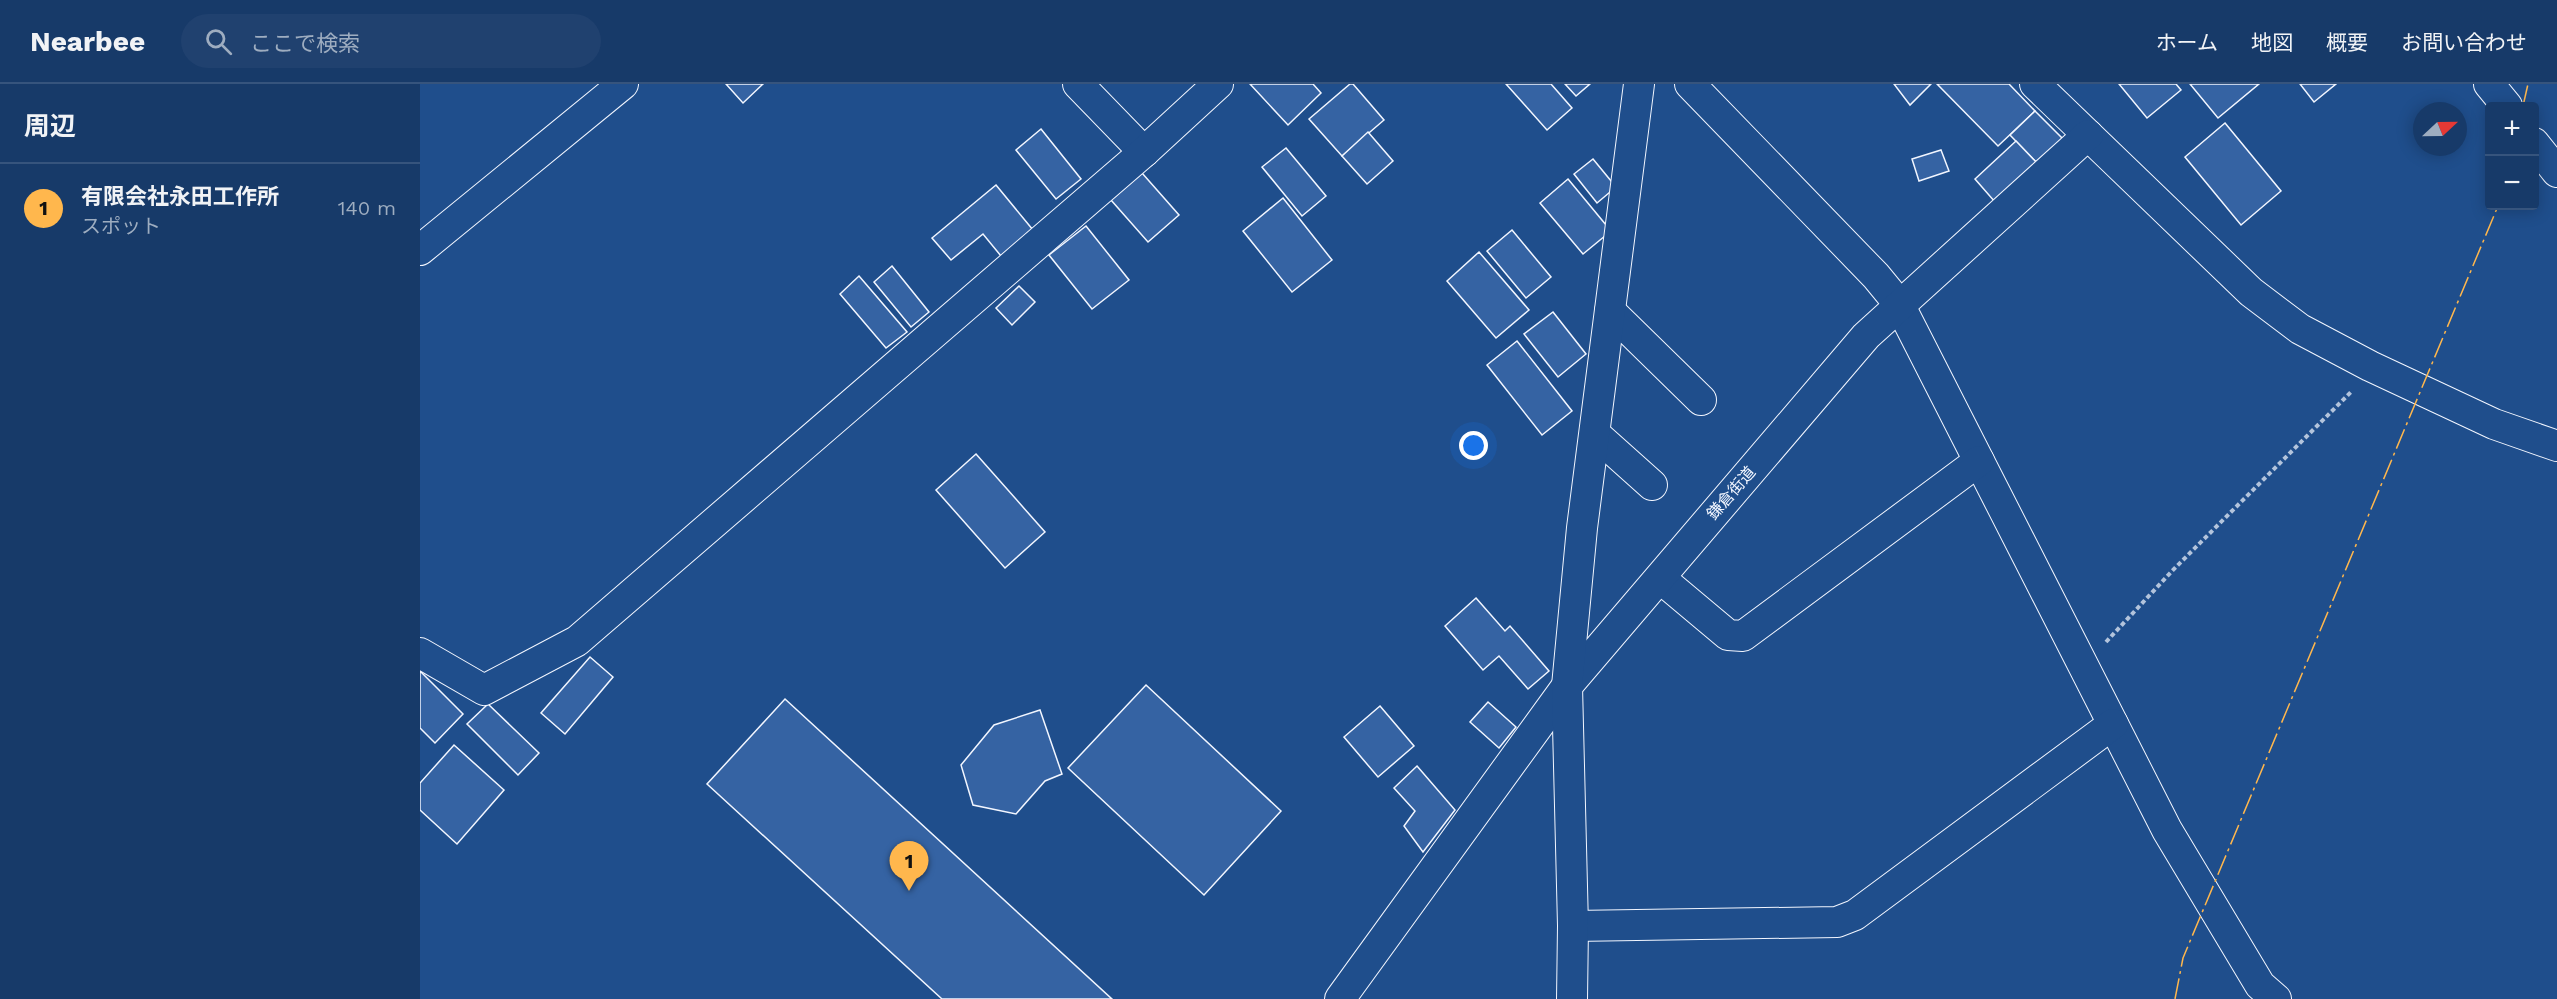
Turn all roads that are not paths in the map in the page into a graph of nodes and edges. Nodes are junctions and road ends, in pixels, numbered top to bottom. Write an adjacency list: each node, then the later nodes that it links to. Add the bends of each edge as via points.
1 (623, 84): 13 (street)
2 (1078, 84): 11 (street)
3 (1218, 84): 11 (street)
4 (1639, 84): 15 (street)
5 (1690, 84): 14 (street)
6 (2035, 84): 9 (street)
7 (2489, 84): 8 (street)
8 (2504, 102)
9 (2088, 135): 14 (street, 鎌倉街道); 18 (street, via 2252,292 2300,329 2375,369 2494,423)
10 (2539, 148): 12 (street)
11 (1144, 152): 22 (street, via 577,641 484,690)
12 (2557, 172)
13 (420, 250)
14 (1899, 304): 19 (street); 21 (street, 鎌倉街道, via 1866,336)
15 (1610, 311): 16 (street); 17 (street)
16 (1701, 400)
17 (1594, 434): 20 (street); 23 (street)
18 (2557, 446)
19 (1979, 461): 21 (street, via 1743,636 1728,635); 24 (street)
20 (1652, 485)
21 (1660, 578): 23 (street, 鎌倉街道)
22 (420, 653)
23 (1568, 686): 25 (street); 26 (street, 鎌倉街道)
24 (2113, 724): 25 (street, via 1855,915 1838,922); 28 (street, via 2167,830 2260,985)
25 (1573, 926): 27 (street)
26 (1340, 999)
27 (1572, 999)
28 (2276, 999)

